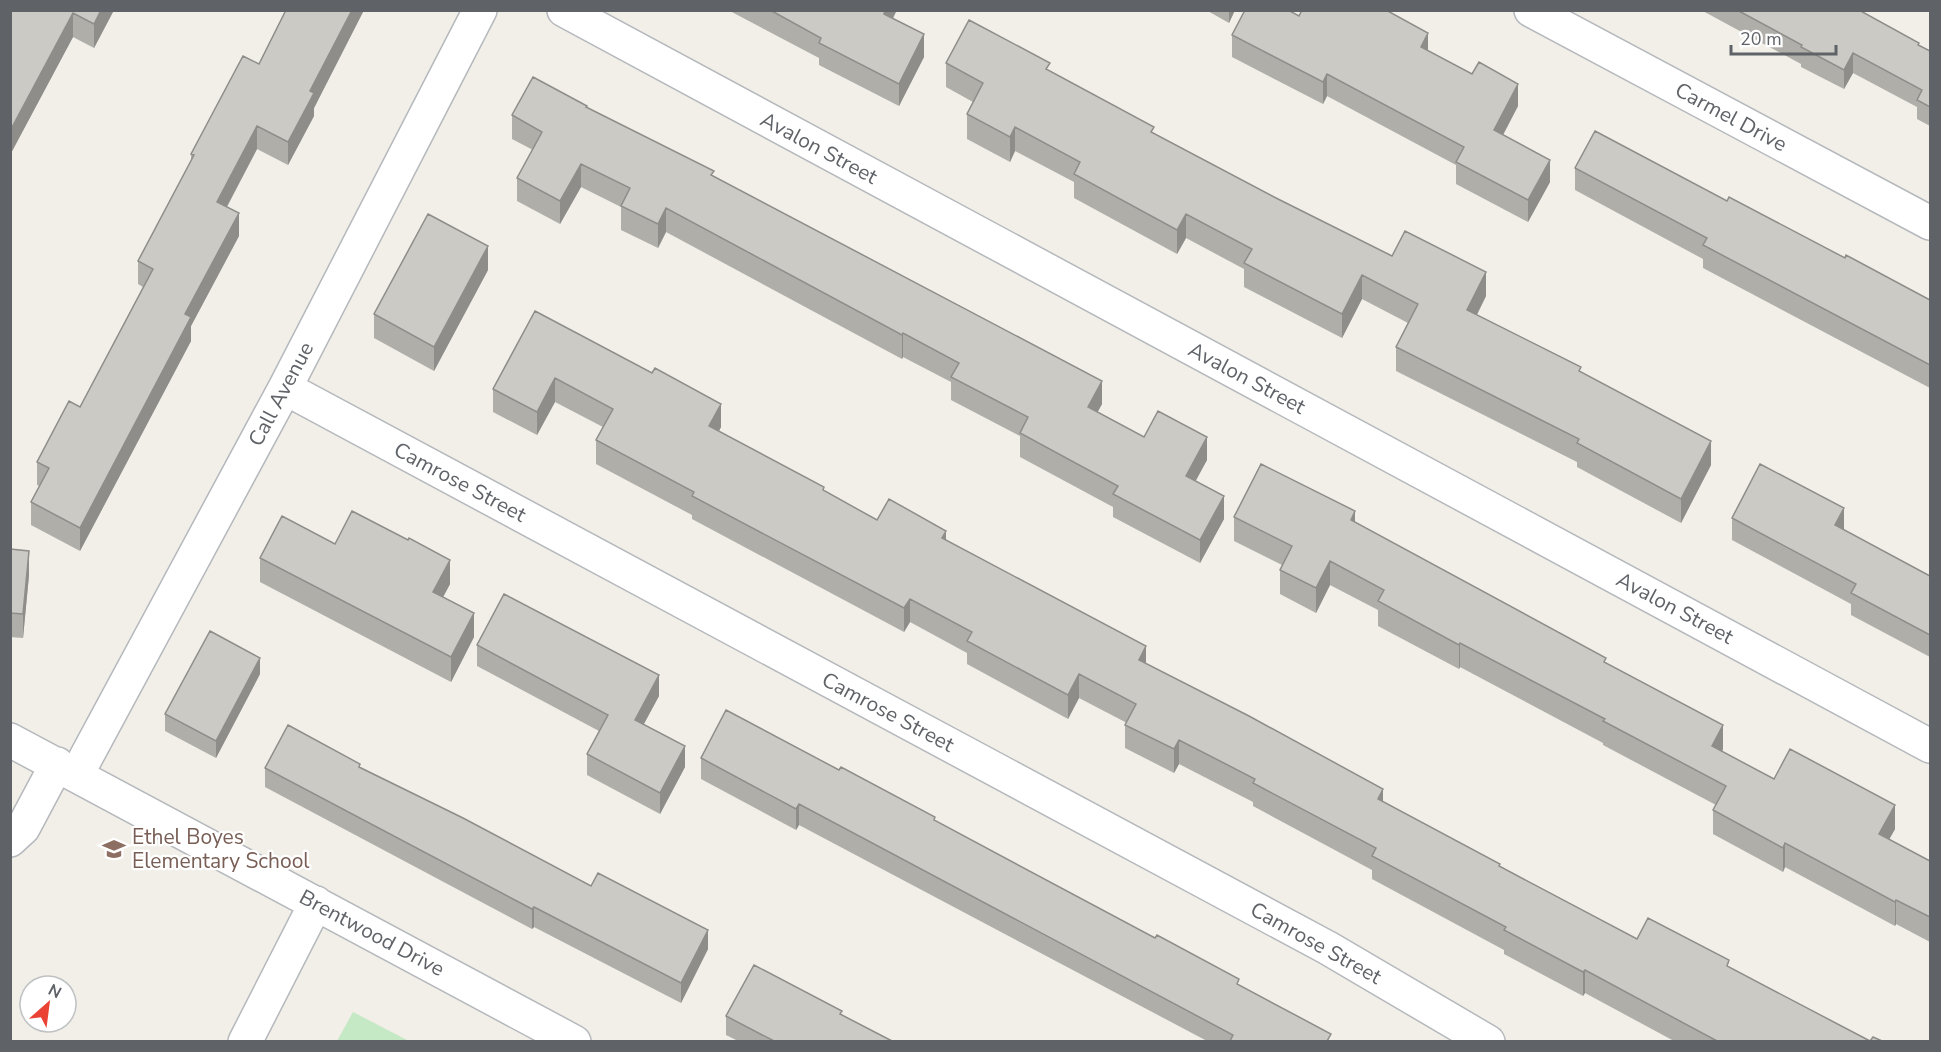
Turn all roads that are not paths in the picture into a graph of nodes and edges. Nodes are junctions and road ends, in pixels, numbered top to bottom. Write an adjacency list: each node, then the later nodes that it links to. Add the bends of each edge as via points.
1 (480, 10): 5 (street, Call Avenue)
2 (564, 10): 7 (street, Avalon Street)
3 (1531, 10): 4 (street, Carmel Drive)
4 (1930, 223)
5 (285, 388): 8 (street, Call Avenue); 13 (street, Camrose Street, via 1328,948)
6 (10, 740): 8 (street, Brentwood Drive)
7 (1930, 746)
8 (67, 769): 9 (street, Call Avenue); 10 (street, Brentwood Drive)
9 (10, 840)
10 (316, 903): 11 (street); 12 (street, Brentwood Drive)
11 (245, 1041)
12 (574, 1041)
13 (1488, 1041)

